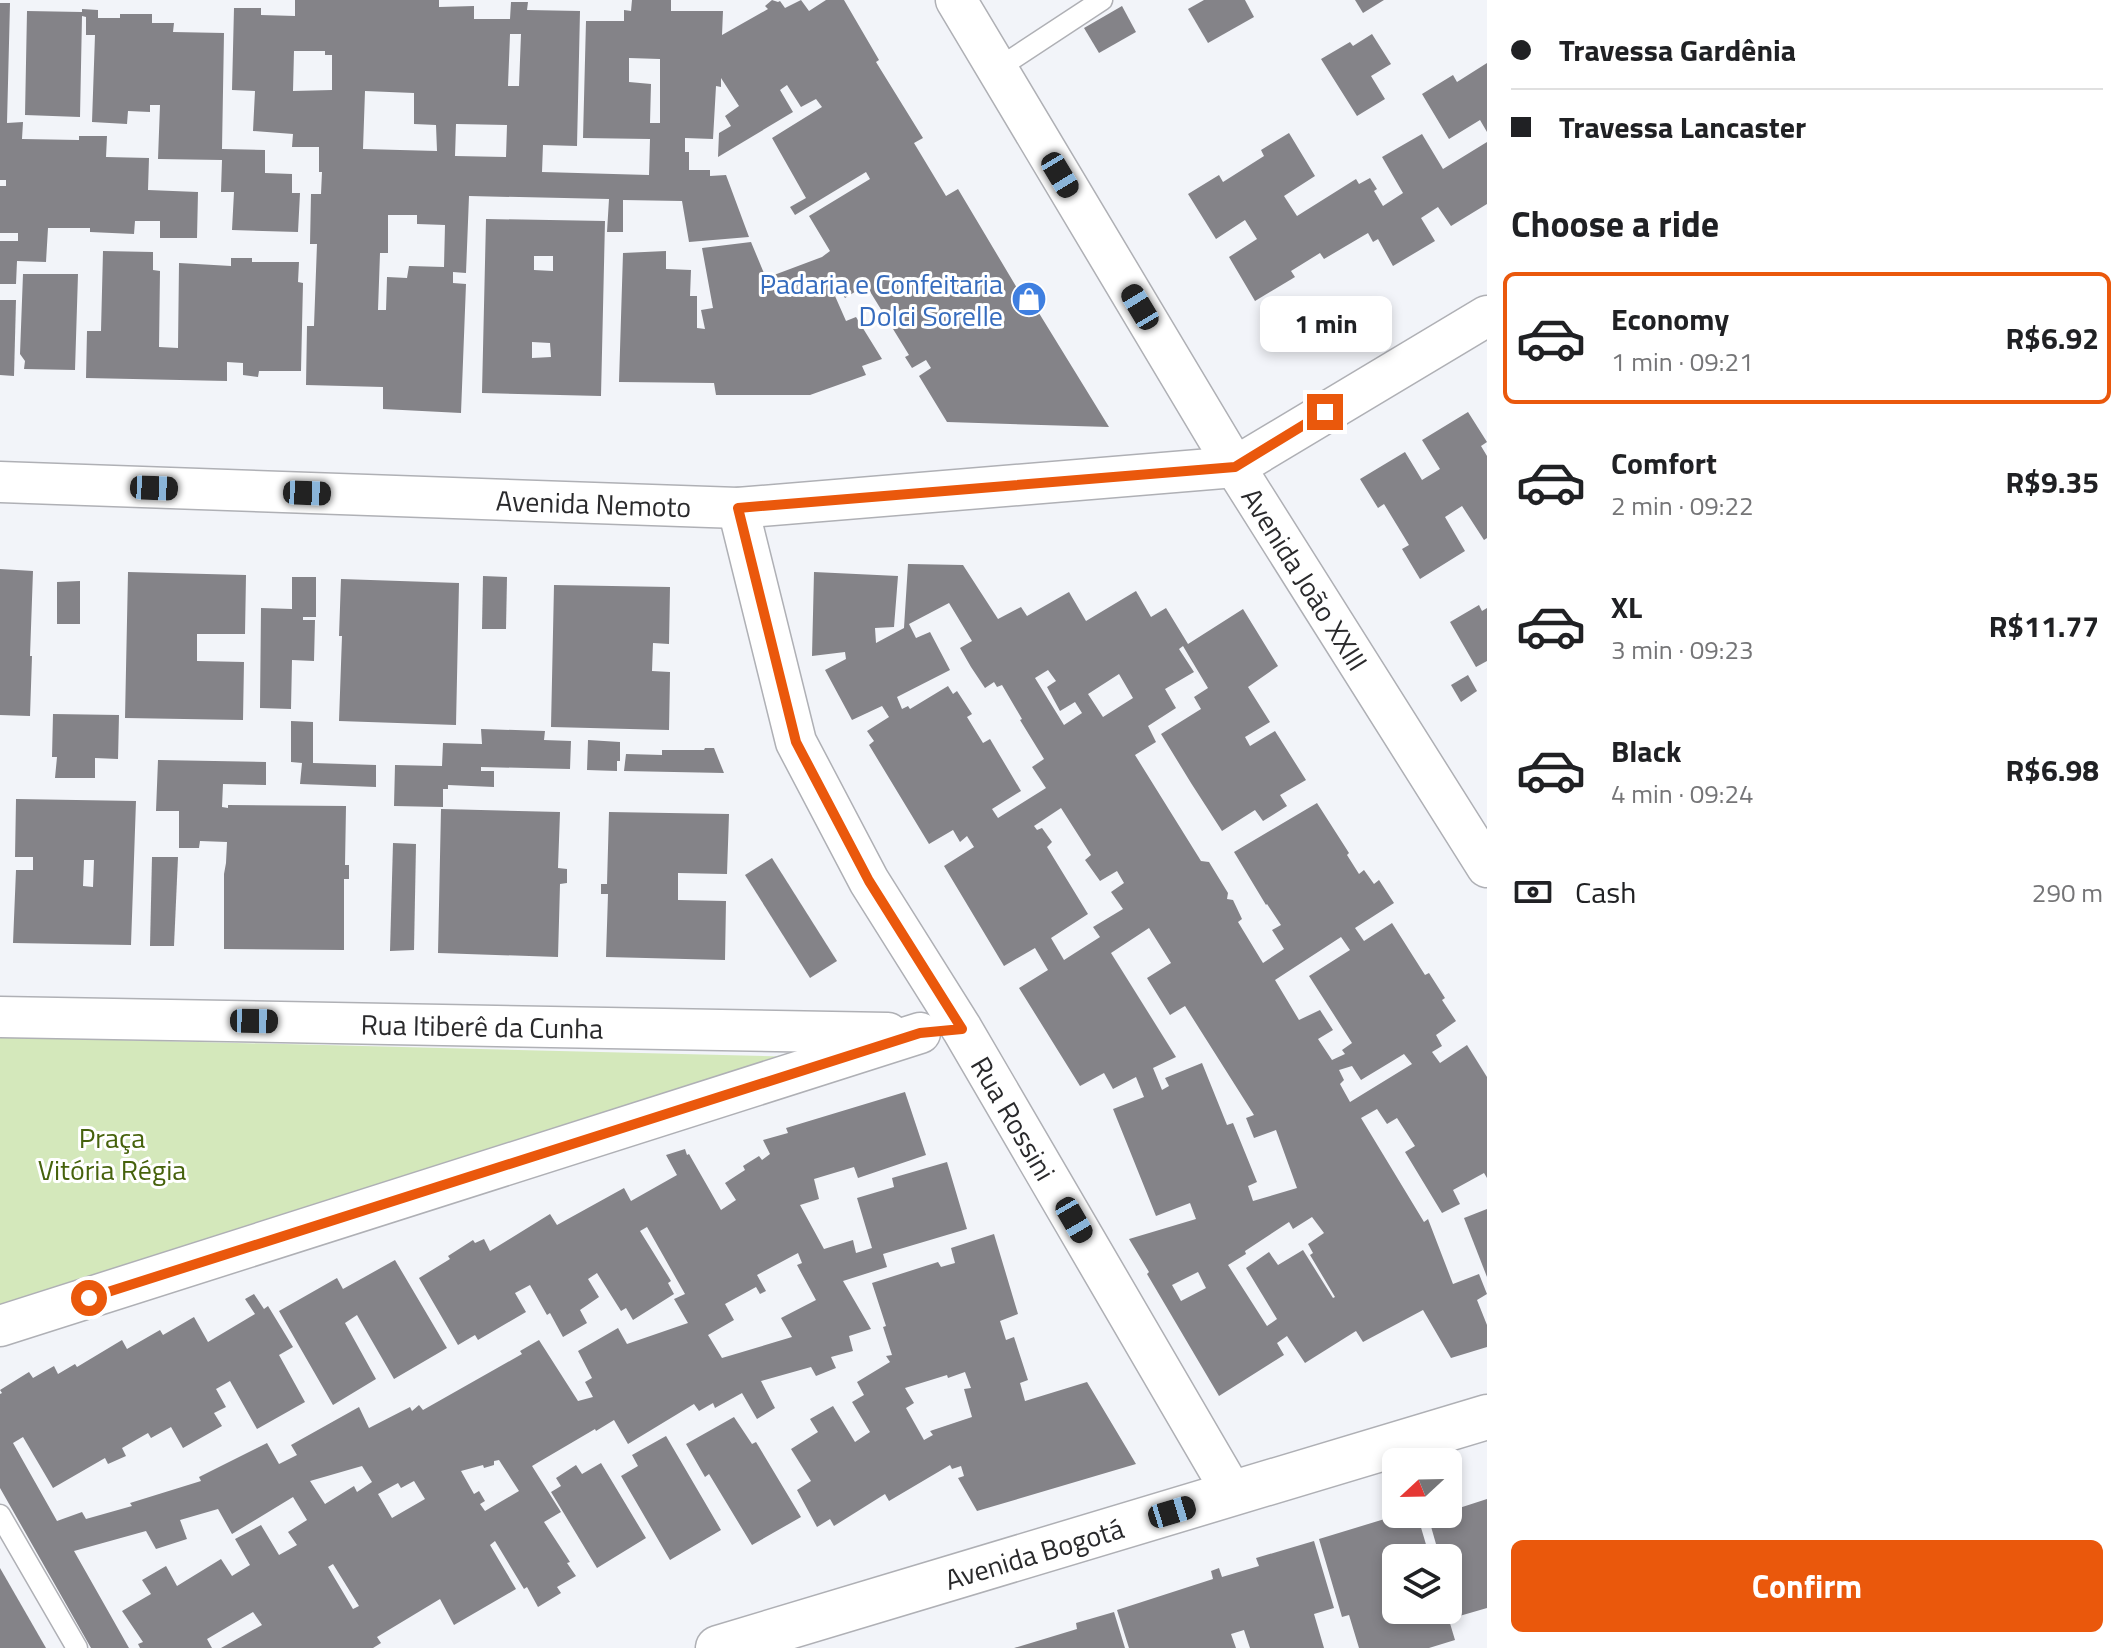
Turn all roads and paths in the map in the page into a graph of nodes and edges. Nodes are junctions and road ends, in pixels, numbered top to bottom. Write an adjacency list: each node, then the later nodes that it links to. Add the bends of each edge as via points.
1 (956, 0): 3 (street, Avenida João XXIII)
2 (1102, 0): 3 (lane)
3 (997, 69): 5 (street, Avenida João XXIII)
4 (1487, 316): 5 (street)
5 (1235, 467): 7 (street, Avenida Nemoto); 8 (street, Avenida João XXIII)
6 (0, 482): 7 (street, Avenida Nemoto)
7 (738, 508): 10 (street, Rua Rossini, via 796,742 869,881)
8 (1487, 867)
9 (0, 1017): 11 (street, Rua Itiberê da Cunha)
10 (962, 1029): 11 (street, Rua Itiberê da Cunha); 14 (street, Rua Rossini)
11 (920, 1033): 12 (street)
12 (0, 1326)
13 (1487, 1417): 14 (street, Avenida Bogotá)
14 (1233, 1494): 17 (street, Avenida Bogotá)
15 (0, 1515): 16 (lane)
16 (77, 1648)
17 (718, 1648)

